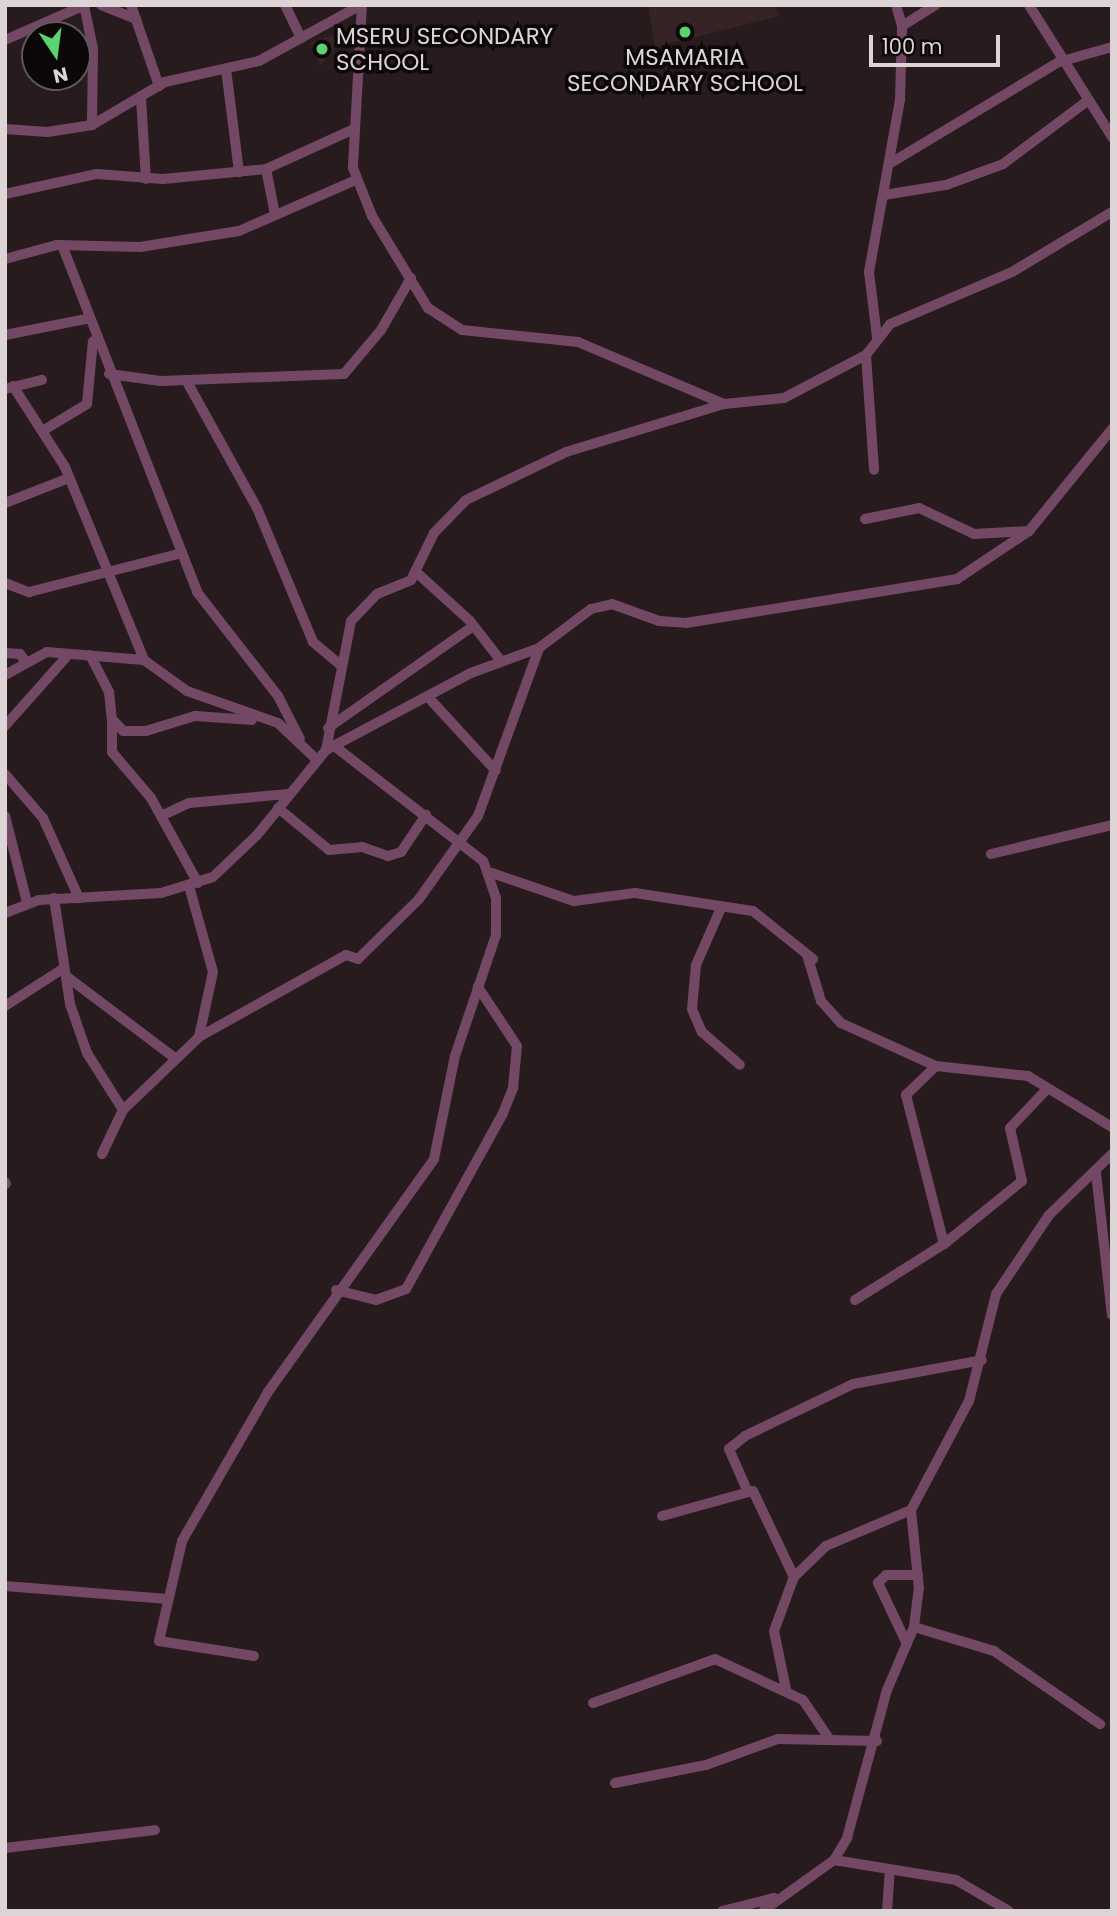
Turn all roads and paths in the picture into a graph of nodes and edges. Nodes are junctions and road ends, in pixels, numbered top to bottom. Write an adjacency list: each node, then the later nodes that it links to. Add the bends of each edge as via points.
1 (84, 5): 12 (street); 19 (street, via 93,49)
2 (101, 5): 9 (street)
3 (131, 5): 9 (street)
4 (285, 5): 11 (street)
5 (362, 5): 11 (street); 21 (street)
6 (896, 5): 10 (street)
7 (934, 5): 10 (street)
8 (1029, 5): 14 (street)
9 (136, 19): 16 (street)
10 (902, 26): 23 (street)
11 (301, 38): 15 (street, via 259,61)
12 (5, 40)
13 (1112, 47): 14 (street)
14 (1059, 62): 18 (street); 23 (street)
15 (226, 69): 16 (street); 25 (street)
16 (159, 86): 17 (street)
17 (141, 98): 19 (street); 26 (street)
18 (1086, 102): 22 (street); 29 (street, via 1003,164 946,185)
19 (92, 125): 20 (street, via 47,132)
20 (5, 129)
21 (352, 130): 24 (street); 27 (street)
22 (1112, 137)
23 (889, 164): 29 (street)
24 (266, 169): 25 (street); 31 (street)
25 (239, 172): 26 (street)
26 (146, 179): 28 (street, via 87,175)
27 (356, 180): 31 (street); 34 (street)
28 (5, 194)
29 (884, 195): 37 (street, via 869,272)
30 (1112, 212): 37 (street, via 1026,265 923,306)
31 (275, 214): 32 (street, via 239,231 160,245)
32 (62, 245): 33 (street); 35 (street)
33 (5, 259)
34 (411, 278): 42 (street, via 381,330 344,374); 44 (street, via 428,308 462,330 578,342)
35 (86, 319): 36 (street); 38 (street)
36 (5, 335)
37 (877, 337): 39 (street)
38 (93, 338): 40 (street); 46 (street, via 87,404)
39 (866, 355): 44 (street, via 784,398); 47 (street)
40 (108, 374): 42 (street); 52 (street, via 130,411)
41 (42, 380): 43 (street)
42 (186, 380): 64 (street, via 260,514 313,642)
43 (9, 388): 46 (street)
44 (724, 404): 54 (street, via 548,458 491,484 434,533)
45 (1112, 429): 51 (street)
46 (44, 430): 48 (street)
47 (874, 470)
48 (69, 478): 49 (street); 53 (street)
49 (5, 503)
50 (865, 519): 51 (street, via 919,508 974,534)
51 (1029, 531): 57 (street, via 978,568 941,584 686,623 608,604)
52 (182, 553): 53 (street); 71 (street, via 205,608 278,696)
53 (109, 568): 55 (street, via 29,592); 61 (street)
54 (415, 571): 56 (street); 64 (street, via 407,583 356,611)
55 (5, 583)
56 (473, 626): 63 (street); 70 (street)
57 (539, 648): 63 (street); 74 (street)
58 (5, 653): 62 (street, via 20,654)
59 (69, 654): 60 (street); 62 (street, via 47,652); 69 (street)
60 (90, 655): 61 (street); 67 (street, via 108,690)
61 (144, 660): 68 (street, via 187,691)
62 (26, 661): 65 (street)
63 (501, 661): 66 (street)
64 (338, 664): 70 (street, via 340,686)
65 (5, 675)
66 (428, 697): 72 (street); 74 (street)
67 (112, 719): 68 (street, via 132,733 190,716); 80 (street, via 112,752)
68 (259, 719): 71 (street)
69 (5, 726)
70 (327, 729): 72 (street)
71 (300, 739): 73 (street)
72 (329, 748): 73 (street); 78 (street)
73 (315, 758): 76 (street)
74 (496, 771): 82 (street)
75 (5, 774): 87 (street, via 43,818)
76 (287, 794): 77 (street); 80 (street, via 189,803)
77 (278, 808): 78 (street, via 329,850 362,847 388,856 401,852); 85 (street, via 229,865)
78 (426, 815): 82 (street)
79 (5, 816): 88 (street)
80 (161, 816): 85 (street)
81 (1112, 825): 83 (street)
82 (463, 842): 84 (street); 94 (street, via 436,869 419,899 358,959 346,955)
83 (991, 854)
84 (492, 873): 89 (street, via 573,901 635,893); 92 (street, via 496,934)
85 (194, 885): 87 (street); 94 (street, via 213,972)
86 (54, 898): 87 (street); 88 (street); 91 (street)
87 (79, 898)
88 (27, 902): 90 (street)
89 (721, 908): 96 (street, via 696,965 692,1009 702,1032); 97 (street, via 769,919 811,958 821,1001 834,1019)
90 (5, 913)
91 (65, 972): 93 (street); 95 (street); 99 (street, via 87,1053)
92 (478, 987): 105 (street, via 446,1090 434,1159); 105 (street, via 517,1046 513,1088 503,1113 406,1289 376,1300)
93 (5, 1006)
94 (199, 1037): 95 (street)
95 (176, 1059): 99 (street)
96 (740, 1065)
97 (936, 1066): 98 (street, via 1022,1075); 104 (street, via 906,1095)
98 (1045, 1090): 100 (street); 104 (street, via 1010,1128 1022,1181)
99 (123, 1110): 101 (street)
100 (1112, 1127)
101 (102, 1154)
102 (1112, 1154): 103 (street)
103 (1096, 1173): 107 (street); 108 (street, via 1024,1247 996,1294)
104 (944, 1244): 106 (street)
105 (336, 1290): 115 (street, via 189,1521)
106 (855, 1300)
107 (1111, 1310)
108 (982, 1360): 109 (street, via 853,1384 745,1436 729,1448); 110 (street, via 959,1426)
109 (747, 1490): 111 (street); 113 (street, via 761,1501)
110 (911, 1510): 112 (street); 113 (street, via 826,1546)
111 (662, 1516)
112 (918, 1575): 116 (street); 117 (street, via 886,1575 878,1583)
113 (794, 1577): 119 (street, via 774,1630)
114 (5, 1586): 115 (street)
115 (167, 1599): 118 (street, via 159,1641)
116 (914, 1627): 117 (street); 121 (street, via 971,1641 1021,1665)
117 (908, 1644): 123 (street, via 887,1690)
118 (254, 1656)
119 (786, 1689): 120 (street, via 715,1659); 122 (street, via 815,1713)
120 (593, 1703)
121 (1100, 1724)
122 (828, 1737): 123 (street); 124 (street, via 778,1739 706,1765)
123 (877, 1741): 127 (street, via 847,1838)
124 (615, 1783)
125 (155, 1830): 126 (street, via 62,1846)
126 (5, 1848)
127 (834, 1860): 128 (street); 129 (street)
128 (890, 1872): 132 (street); 133 (street, via 956,1880)
129 (775, 1898): 130 (street); 131 (street)
130 (722, 1911)
131 (763, 1911)
132 (887, 1911)
133 (1009, 1911)

